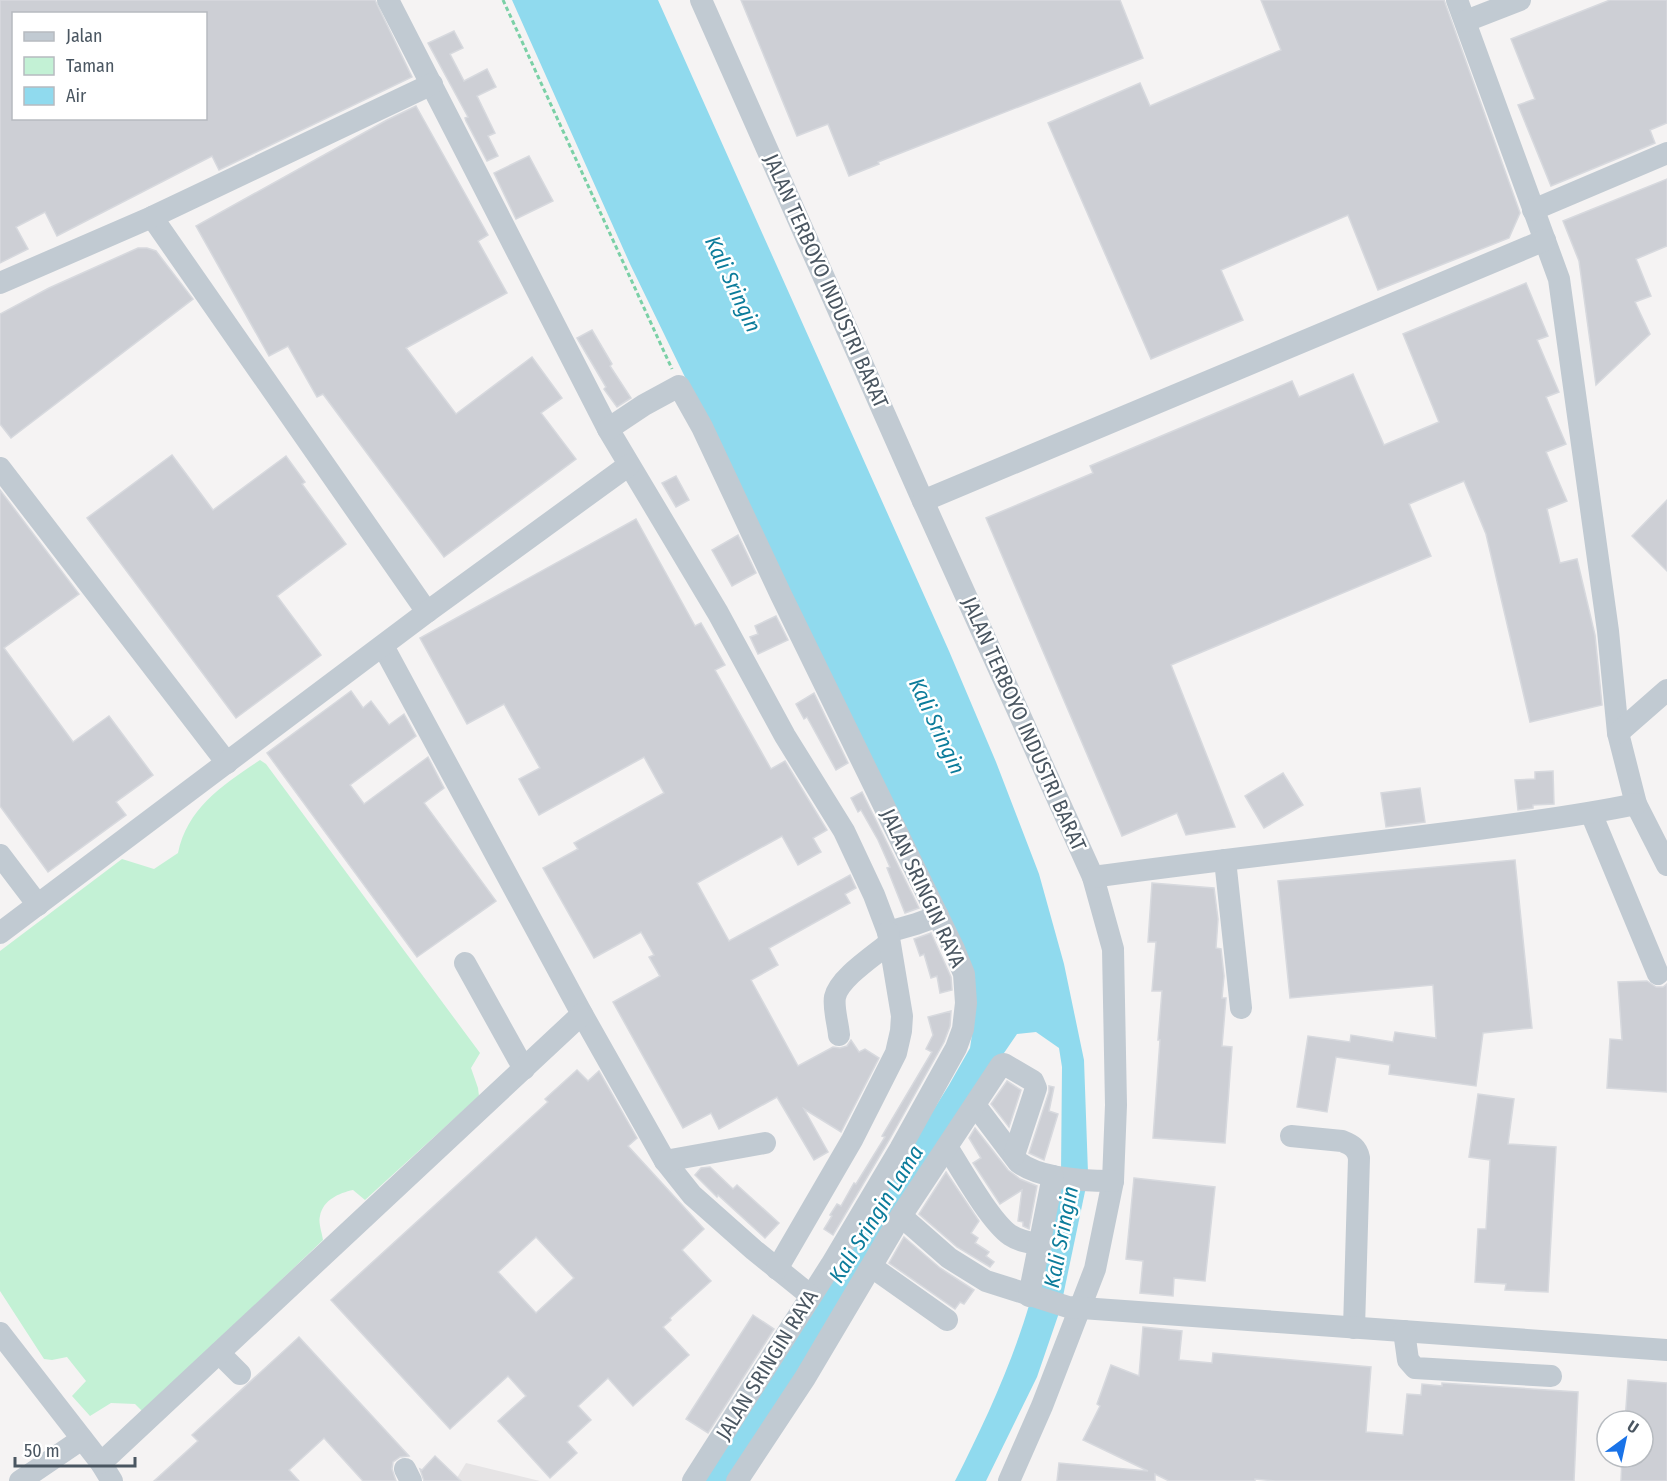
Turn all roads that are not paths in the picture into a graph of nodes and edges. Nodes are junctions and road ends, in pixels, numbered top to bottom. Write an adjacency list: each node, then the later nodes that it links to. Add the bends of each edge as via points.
1 (388, 0): 6 (street)
2 (701, 0): 15 (street, JALAN TERBOYO INDUSTRI BARAT)
3 (1457, 0): 5 (street)
4 (1520, 0): 5 (street)
5 (1466, 21): 8 (street)
6 (432, 84): 9 (street); 12 (street)
7 (1667, 153): 8 (street)
8 (1533, 210): 10 (street)
9 (152, 217): 11 (street); 16 (street)
10 (1545, 240): 15 (street); 19 (street, via 1559,279 1608,631)
11 (0, 283)
12 (608, 429): 13 (street); 28 (street, JALAN SRINGIN RAYA, via 679,386)
13 (629, 465): 16 (street); 30 (street, via 844,831 874,895)
14 (0, 468): 20 (street)
15 (923, 501): 26 (street, JALAN TERBOYO INDUSTRI BARAT)
16 (427, 612): 17 (street)
17 (383, 646): 20 (street); 34 (street)
18 (1667, 690): 19 (street)
19 (1618, 733): 21 (street)
20 (226, 763): 27 (street)
21 (1636, 804): 22 (street); 25 (street)
22 (1591, 813): 24 (street); 32 (street)
23 (0, 855): 27 (street)
24 (1226, 860): 26 (street); 33 (street)
25 (1667, 865)
26 (1093, 877): 44 (street, JALAN TERBOYO INDUSTRI BARAT, via 1113,949 1116,1105)
27 (38, 905): 29 (street)
28 (938, 916): 30 (street); 49 (street, JALAN SRINGIN RAYA, via 964,975 966,1003 961,1038 900,1149)
29 (0, 933)
30 (888, 937): 35 (street, via 837,991 834,999); 48 (street, via 902,1016 896,1053 852,1140)
31 (465, 963): 36 (street)
32 (1658, 974)
33 (1240, 1008)
34 (582, 1014): 36 (street); 42 (street)
35 (839, 1035)
36 (524, 1069): 57 (street)
37 (975, 1104): 40 (street); 41 (street); 41 (street, via 1004,1064 1035,1084)
38 (1291, 1136): 53 (street, via 1342,1141 1358,1151)
39 (765, 1143): 42 (street)
40 (947, 1147): 45 (street); 46 (street, via 1005,1231)
41 (1014, 1155): 43 (street, via 1024,1166)
42 (665, 1161): 48 (street, via 692,1195)
43 (1055, 1176): 44 (street); 46 (street)
44 (1108, 1181): 51 (street, JALAN TERBOYO INDUSTRI BARAT, via 1095,1269)
45 (901, 1216): 47 (street); 50 (street, via 970,1272)
46 (1041, 1245): 50 (street)
47 (872, 1267): 52 (street); 64 (street)
48 (777, 1269): 49 (street)
49 (811, 1296): 63 (street, JALAN SRINGIN RAYA)
50 (1031, 1296): 51 (street)
51 (1074, 1308): 53 (street); 65 (street, JALAN TERBOYO INDUSTRI BARAT, via 1042,1406)
52 (947, 1320)
53 (1354, 1328): 54 (street)
54 (1404, 1331): 56 (street); 59 (street, via 1408,1360 1415,1368)
55 (0, 1333): 60 (street)
56 (1667, 1350)
57 (219, 1353): 58 (street); 61 (street)
58 (240, 1374)
59 (1551, 1376)
60 (82, 1439): 61 (street); 62 (street)
61 (106, 1472)
62 (20, 1481)
63 (693, 1481)
64 (737, 1481)
65 (1009, 1481)

